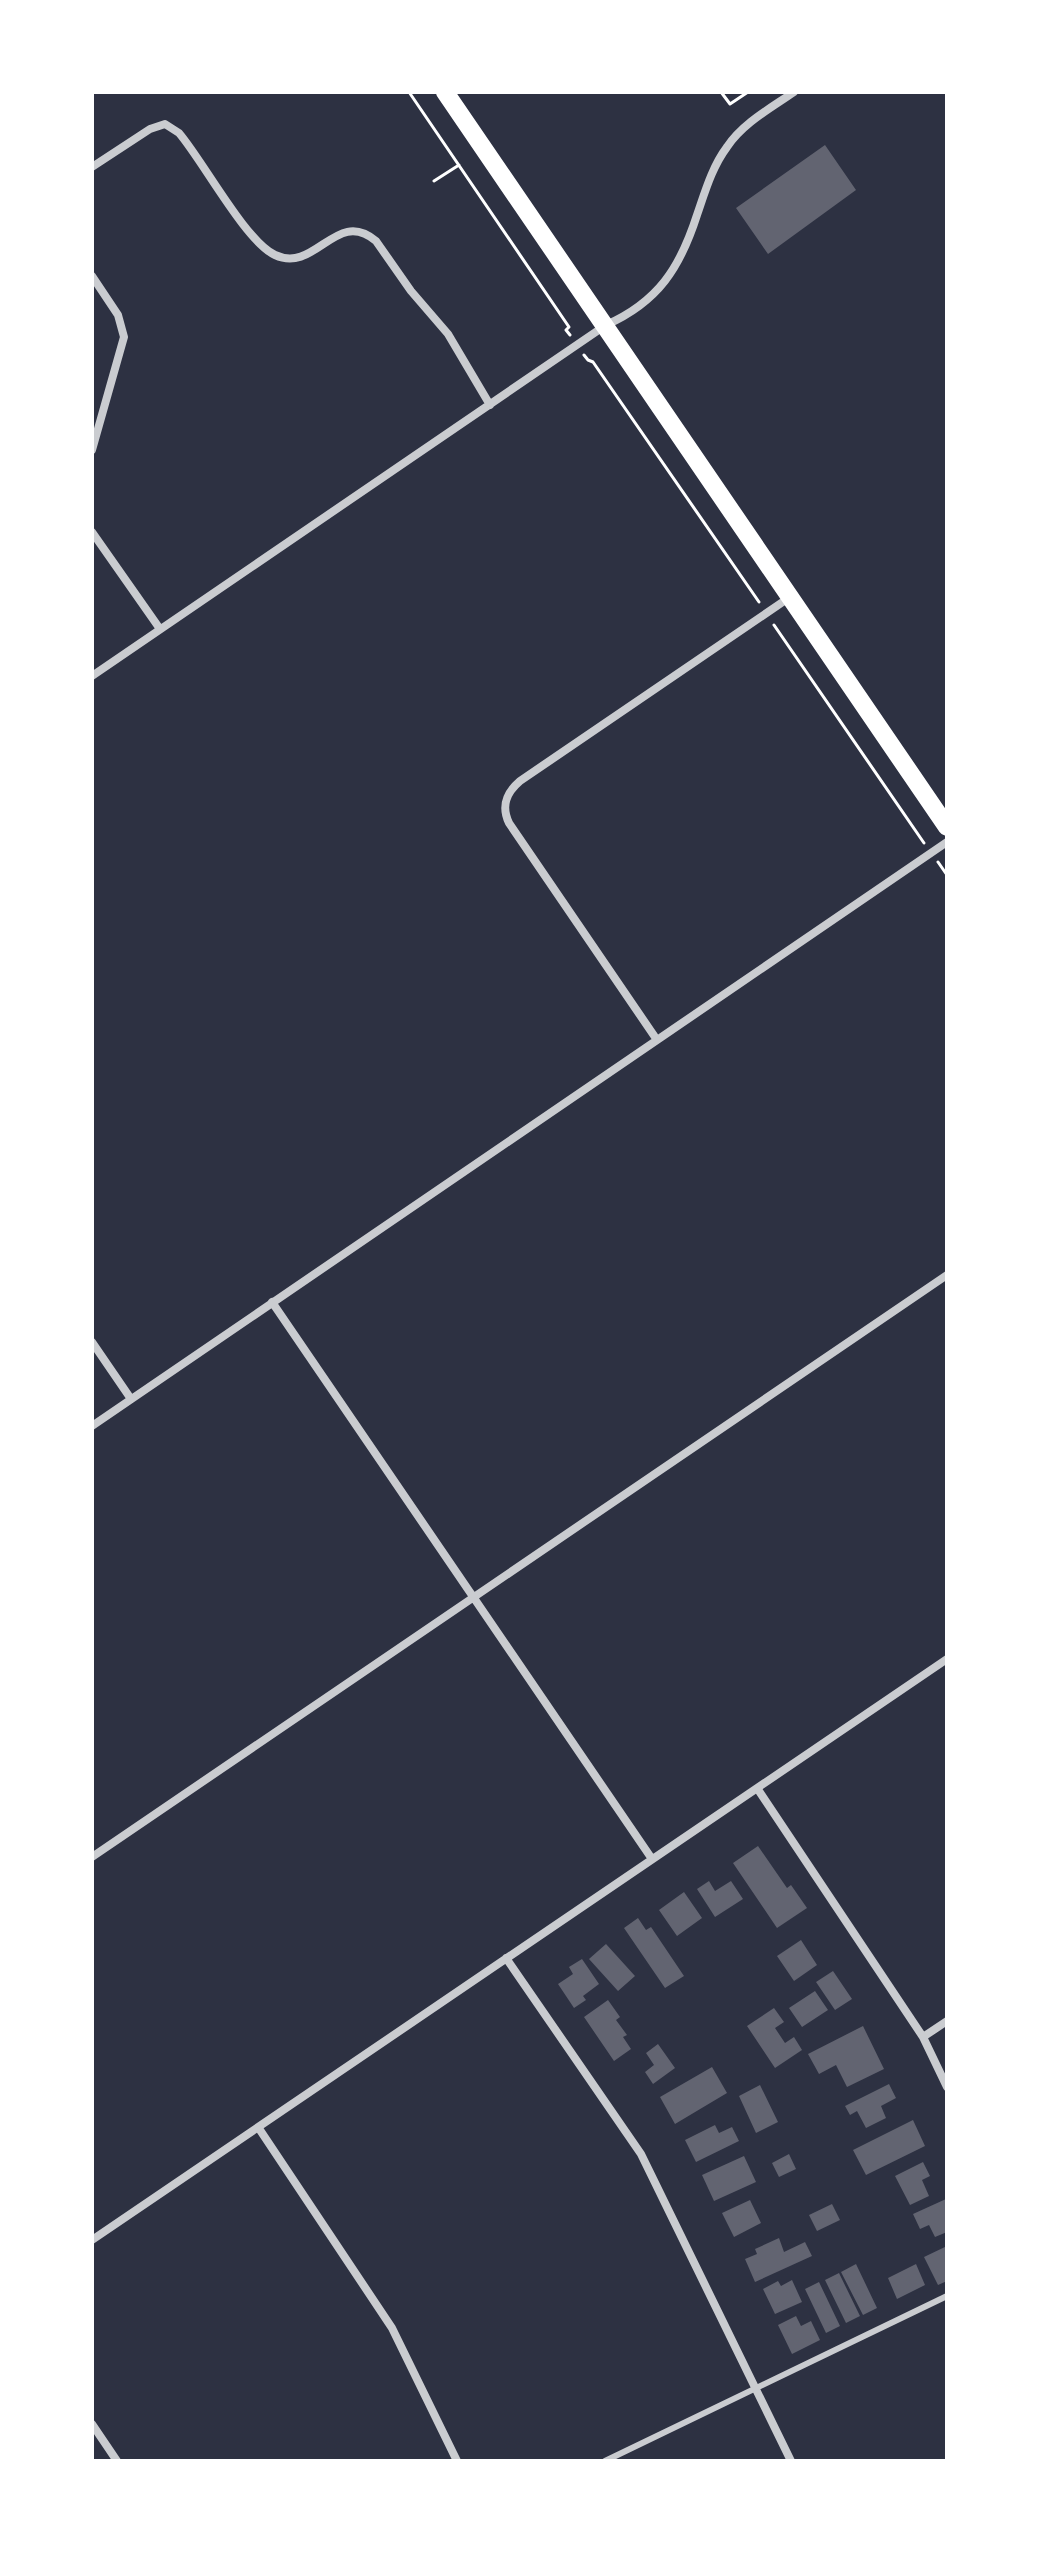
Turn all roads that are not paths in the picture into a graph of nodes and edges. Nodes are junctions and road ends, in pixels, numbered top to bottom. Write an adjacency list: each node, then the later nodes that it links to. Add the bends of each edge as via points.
1 (445, 92): 5 (highway)
2 (794, 92): 5 (street, via 727,147 688,242 657,293)
3 (92, 167): 6 (street, via 165,124 187,142 250,233 273,255 307,254 349,230 361,230 376,241 448,334)
4 (92, 276): 7 (street, via 118,315 124,337)
5 (606, 325): 6 (street); 9 (highway)
6 (490, 405): 10 (street)
7 (92, 450)
8 (92, 532): 10 (street)
9 (790, 597): 12 (highway); 14 (street, via 520,781 505,802 509,823)
10 (160, 629): 11 (street)
11 (92, 676)
12 (947, 827)
13 (947, 842): 14 (street)
14 (657, 1040): 16 (street)
15 (947, 1275): 20 (street)
16 (272, 1302): 18 (street); 20 (street)
17 (92, 1342): 18 (street)
18 (131, 1399): 19 (street)
19 (92, 1426)
20 (473, 1597): 23 (street); 24 (street)
21 (947, 1659): 22 (street)
22 (757, 1788): 24 (street); 27 (street)
23 (92, 1857)
24 (652, 1859): 25 (street)
25 (506, 1958): 29 (street); 32 (street, via 641,2154)
26 (947, 2021): 27 (street)
27 (923, 2037): 28 (street)
28 (947, 2087)
29 (258, 2127): 30 (street); 35 (street, via 392,2328)
30 (92, 2240)
31 (947, 2296): 32 (lane)
32 (756, 2388): 36 (lane); 37 (street)
33 (92, 2424): 34 (street)
34 (117, 2461)
35 (457, 2461)
36 (605, 2461)
37 (791, 2461)

